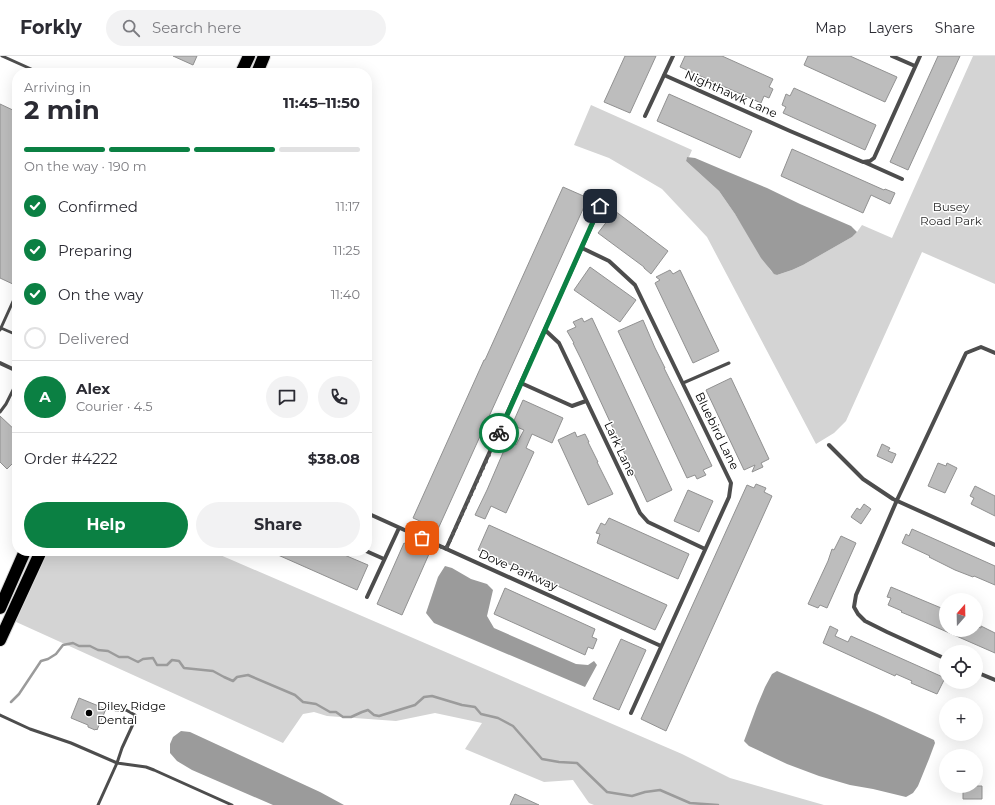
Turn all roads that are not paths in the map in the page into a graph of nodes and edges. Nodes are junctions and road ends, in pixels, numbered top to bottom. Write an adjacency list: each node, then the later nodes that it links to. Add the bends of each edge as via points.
1 (2, 56): 8 (lane)
2 (249, 56): 9 (highway)
3 (264, 56): 10 (highway)
4 (673, 56): 11 (street)
5 (892, 56): 7 (street)
6 (920, 56): 7 (street)
7 (915, 66): 13 (street, via 874,158)
8 (29, 68)
9 (243, 68)
10 (259, 68)
11 (664, 75): 12 (street); 13 (street, Nighthawk Lane)
12 (645, 116)
13 (863, 162): 14 (street, Nighthawk Lane)
14 (902, 179)
15 (600, 206): 16 (street)
16 (582, 248): 19 (street); 26 (street, Bluebird Lane, via 609,261 635,285)
17 (12, 303): 18 (lane)
18 (0, 329): 20 (lane)
19 (545, 330): 25 (street); 28 (street, Lark Lane, via 559,343)
20 (12, 333)
21 (995, 354): 31 (street, via 981,347 966,354)
22 (0, 363): 24 (street)
23 (729, 363): 26 (lane)
24 (12, 368)
25 (521, 383): 28 (street, via 572,406); 35 (street)
26 (683, 383): 36 (street, Bluebird Lane, via 731,483 729,497)
27 (12, 392): 29 (lane)
28 (586, 400): 36 (street, Lark Lane, via 640,513 648,522)
29 (0, 412)
30 (829, 445): 31 (street, via 863,479)
31 (897, 500): 34 (street); 45 (street, via 856,595 854,607 865,621)
32 (372, 516): 33 (street, Dove Parkway)
33 (399, 528): 35 (street, Dove Parkway); 40 (street)
34 (995, 545)
35 (446, 549): 44 (street, Dove Parkway)
36 (705, 549): 44 (street, Bluebird Lane)
37 (372, 554): 40 (street)
38 (23, 556): 42 (highway)
39 (39, 556): 43 (highway)
40 (384, 559): 41 (street)
41 (367, 596)
42 (0, 608)
43 (0, 640)
44 (661, 646): 49 (street, Bluebird Lane)
45 (939, 655)
46 (983, 675): 47 (street)
47 (995, 680)
48 (116, 710): 51 (lane, via 126,710 135,715)
49 (631, 713)
50 (0, 715): 51 (lane)
51 (117, 764): 52 (lane); 53 (lane, via 146,767)
52 (98, 805)
53 (232, 805)

